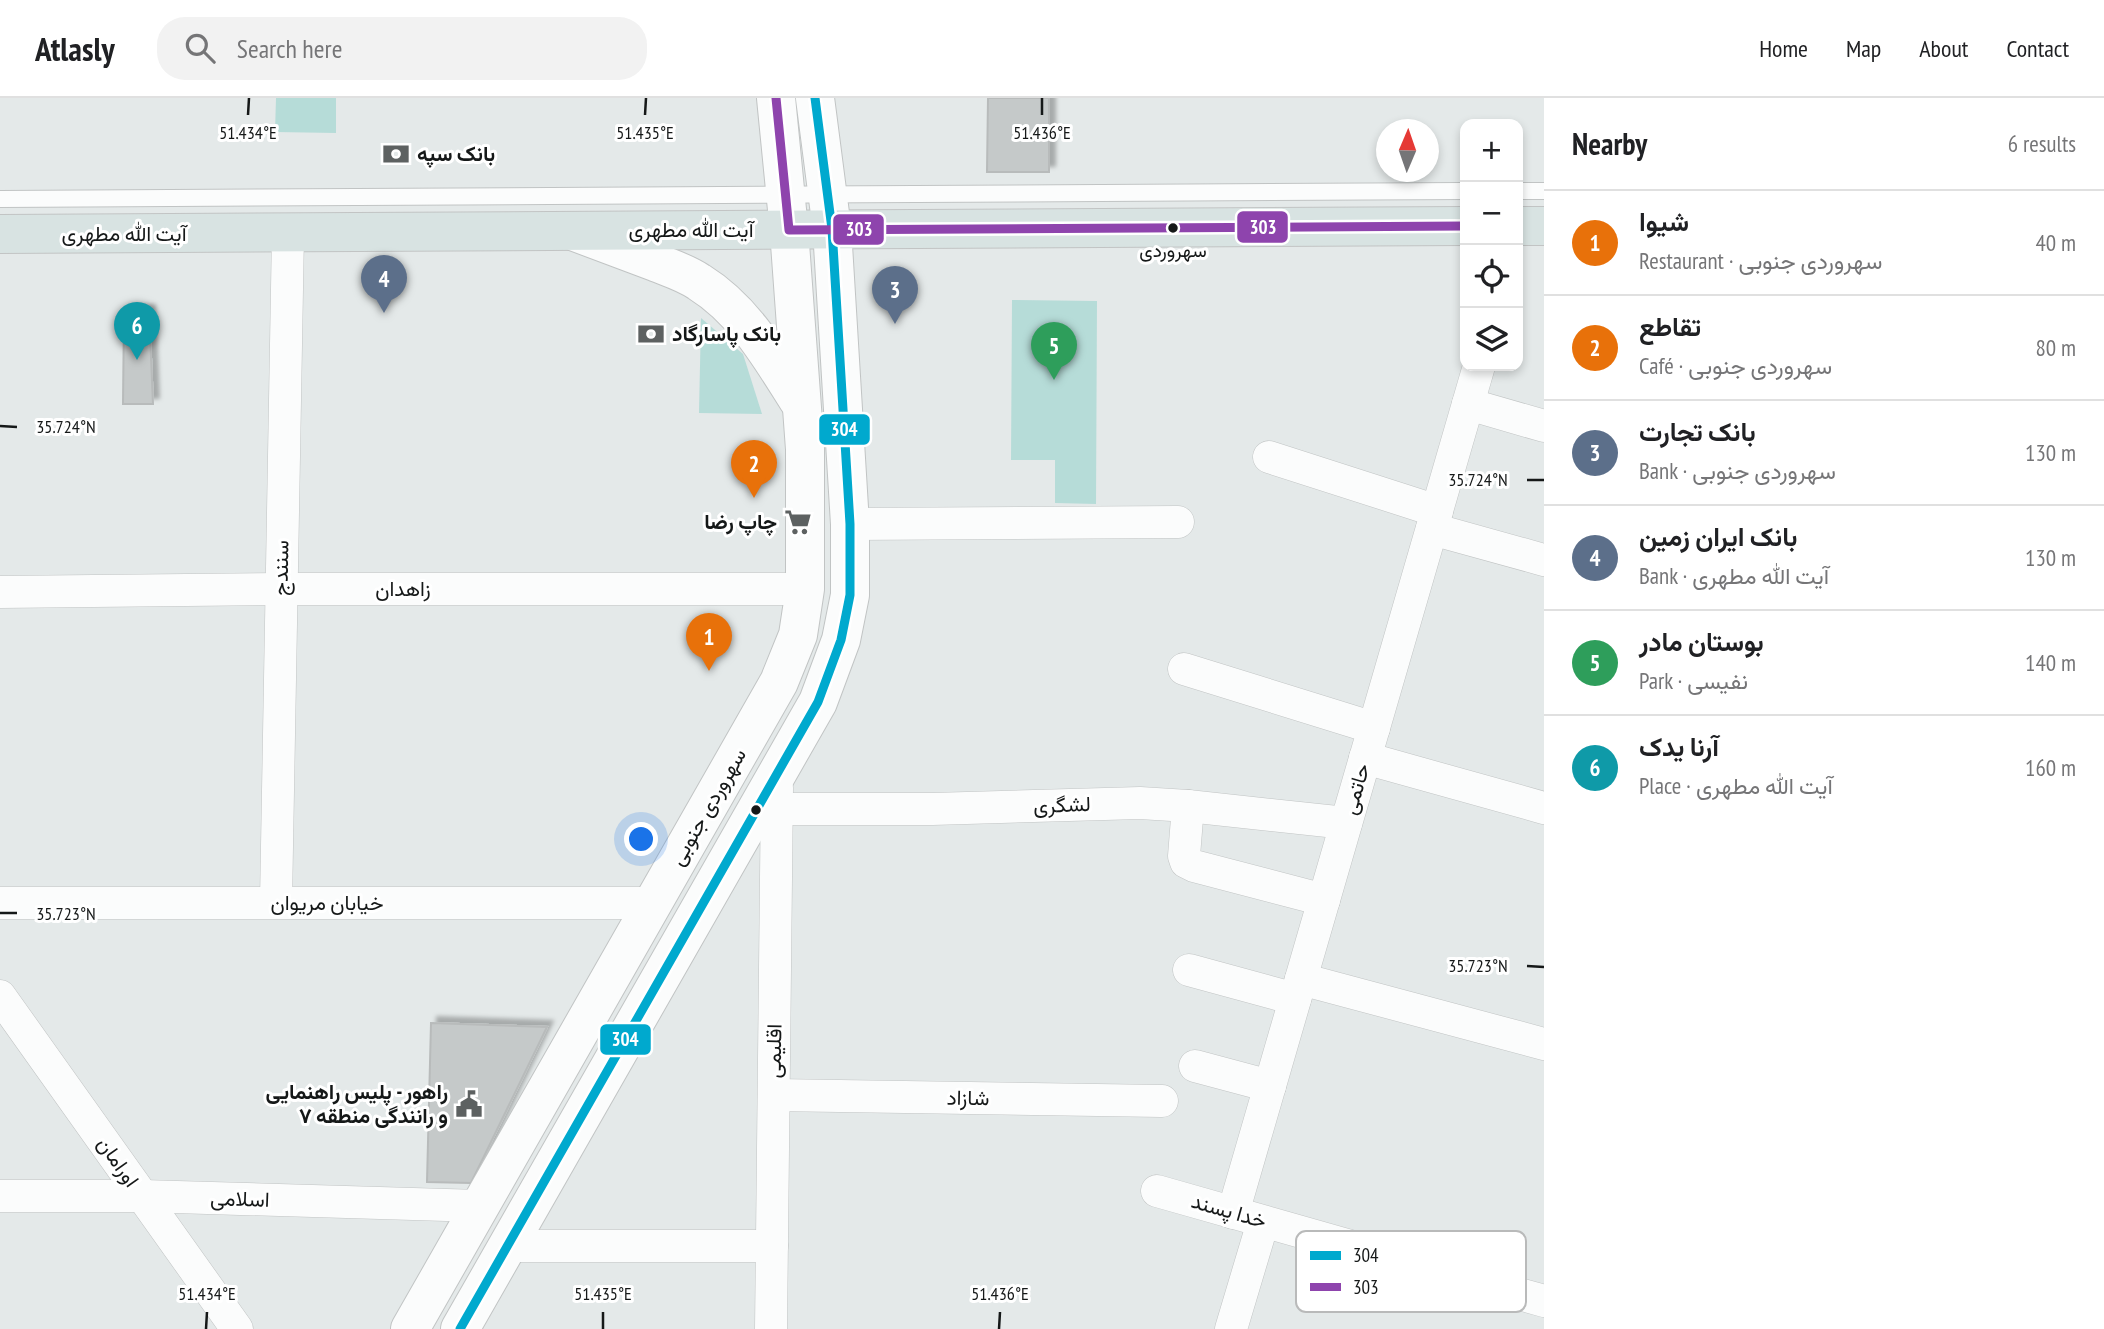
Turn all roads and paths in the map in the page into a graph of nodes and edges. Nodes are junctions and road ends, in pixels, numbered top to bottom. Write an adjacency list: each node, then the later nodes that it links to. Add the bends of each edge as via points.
1 (776, 98): 7 (main road, سهروردی جنوبی)
2 (815, 98): 6 (main road, سهروردی جنوبی)
3 (1460, 191): 6 (lane)
4 (1544, 191): 8 (lane)
5 (0, 199): 7 (lane)
6 (830, 212): 7 (main road, آیت الله مطهری); 9 (main road, آیت الله مطهری); 20 (main road, سهروردی جنوبی)
7 (788, 213): 10 (main road, آیت الله مطهری); 15 (main road, سهروردی جنوبی)
8 (1524, 220)
9 (1460, 226)
10 (573, 231): 11 (main road, آیت الله مطهری); 15 (main road, via 699,281 751,328)
11 (288, 233): 12 (main road, آیت الله مطهری); 22 (street, سنندج)
12 (0, 234)
13 (1478, 371): 14 (street, حاتمی)
14 (1468, 404): 16 (street); 18 (street, حاتمی)
15 (802, 407): 23 (main road, سهروردی جنوبی)
16 (1544, 426)
17 (1269, 457): 18 (street)
18 (1435, 520): 21 (street); 26 (street, حاتمی)
19 (1178, 523): 20 (street)
20 (850, 524): 28 (main road, سهروردی جنوبی, via 850,595 841,640)
21 (1544, 560)
22 (281, 589): 23 (street, زاهدان); 24 (street, زاهدان); 33 (street, سنندج)
23 (806, 589): 35 (main road, سهروردی جنوبی, via 797,635 779,682)
24 (0, 592)
25 (1184, 669): 26 (street)
26 (1374, 728): 27 (street, حاتمی)
27 (1365, 758): 30 (street); 31 (street, حاتمی)
28 (777, 791): 29 (street, لشگری, via 932,809 1140,803); 36 (main road, سهروردی جنوبی); 43 (street, اقلیمی)
29 (1188, 806): 31 (street, لشگری); 32 (street, via 1186,862)
30 (1544, 808)
31 (1346, 823): 32 (street, حاتمی)
32 (1324, 900): 38 (street, حاتمی)
33 (276, 902): 34 (street, خیابان مریوان); 35 (street, خیابان مریوان)
34 (0, 903)
35 (654, 903): 36 (main road); 48 (main road, سهروردی جنوبی)
36 (691, 923): 52 (main road, سهروردی جنوبی)
37 (1189, 970): 38 (street)
38 (1298, 989): 40 (street); 42 (street, حاتمی)
39 (0, 996): 47 (street, اورامان)
40 (1544, 1044)
41 (1195, 1066): 42 (street)
42 (1270, 1087): 49 (street, حاتمی)
43 (774, 1095): 44 (street, شازاد); 53 (street, اقلیمی)
44 (1162, 1101)
45 (1157, 1191): 49 (street, خدا پسند)
46 (0, 1196): 47 (street, اسلامی)
47 (142, 1196): 48 (street, اسلامی); 56 (street, اورامان)
48 (480, 1206): 57 (main road, سهروردی جنوبی)
49 (1233, 1213): 50 (street, خدا پسند)
50 (1263, 1222): 51 (street, خدا پسند); 60 (street)
51 (1296, 1231)
52 (508, 1246): 53 (street); 58 (main road, سهروردی جنوبی)
53 (772, 1246): 59 (street, اقلیمی)
54 (1526, 1296): 55 (street, خدا پسند)
55 (1544, 1301)
56 (237, 1329)
57 (410, 1329)
58 (460, 1329)
59 (771, 1329)
60 (1231, 1329)

